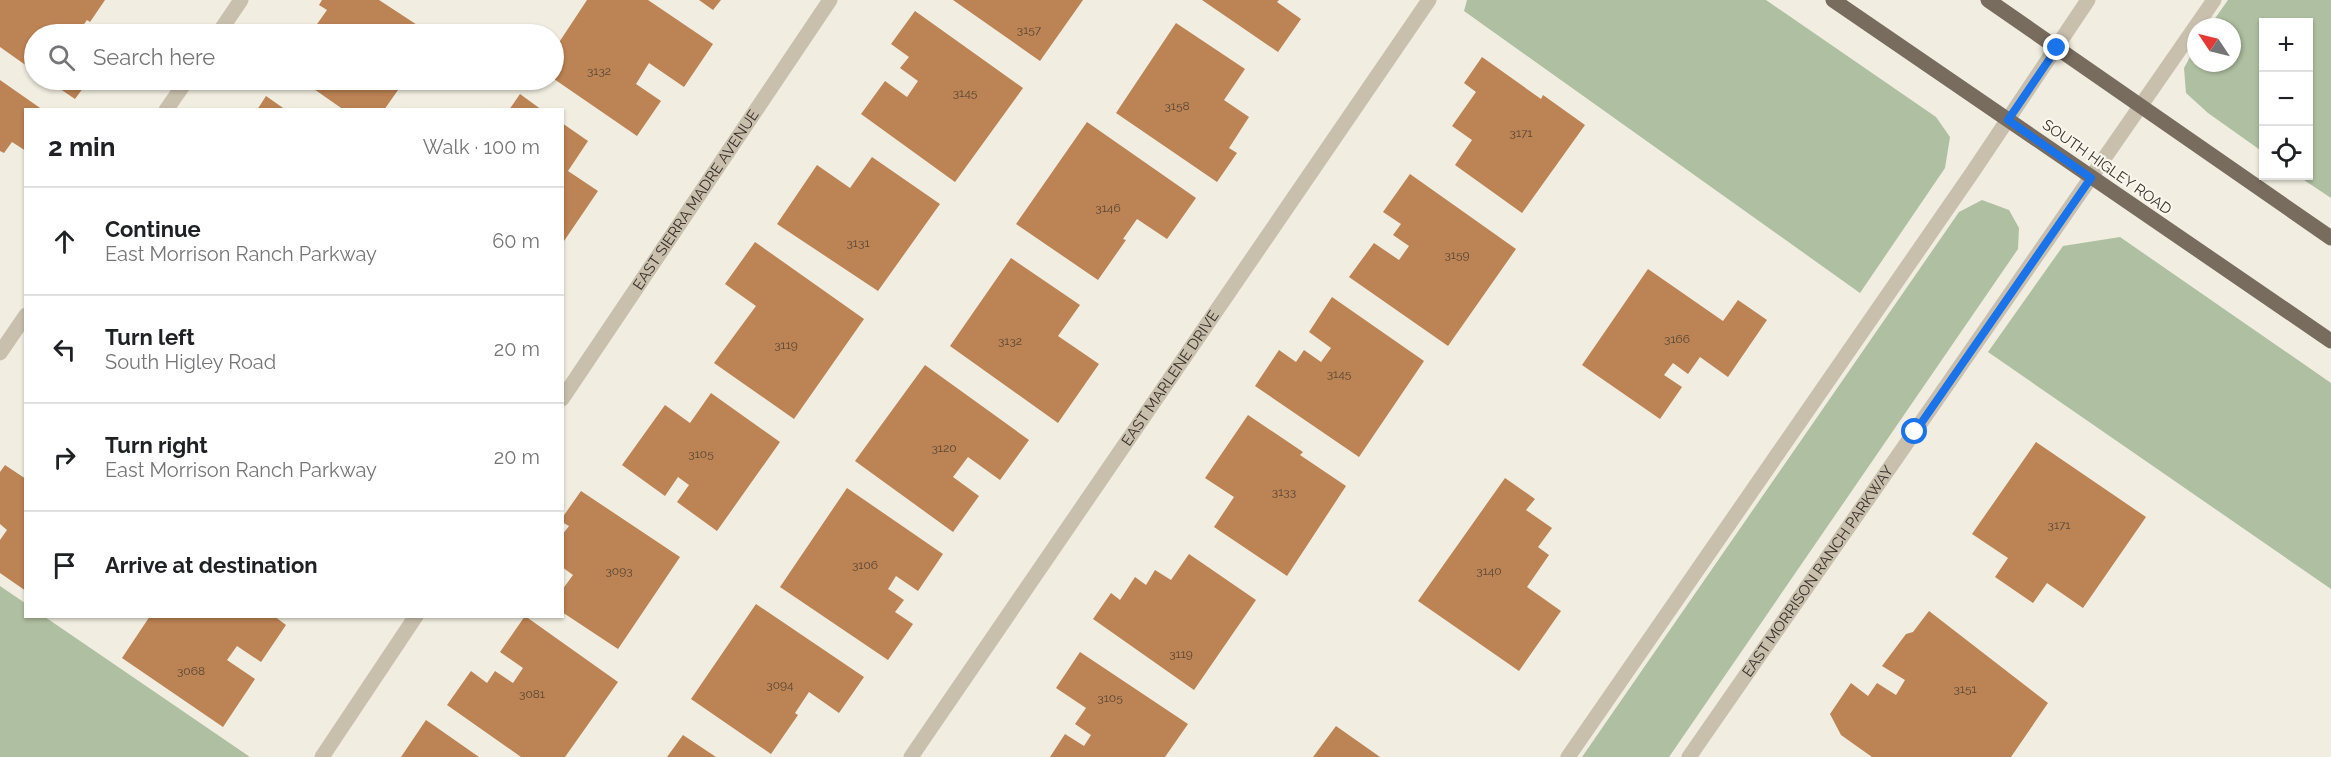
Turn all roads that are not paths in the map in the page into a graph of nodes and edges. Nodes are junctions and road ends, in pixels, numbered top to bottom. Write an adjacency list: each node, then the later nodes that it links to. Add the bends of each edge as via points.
1 (241, 0): 8 (street)
2 (830, 0): 19 (street, EAST SIERRA MADRE AVENUE)
3 (1429, 0): 22 (street, EAST MARLENE DRIVE)
4 (1833, 0): 13 (main road, SOUTH HIGLEY ROAD)
5 (1988, 0): 9 (main road)
6 (2088, 0): 9 (street)
7 (2214, 0): 11 (street, EAST MORRISON RANCH PARKWAY)
8 (225, 24)
9 (2057, 48): 11 (main road); 13 (street)
10 (180, 90): 12 (street)
11 (2140, 107): 14 (street, EAST MORRISON RANCH PARKWAY); 15 (main road)
12 (167, 108)
13 (2008, 120): 14 (main road, SOUTH HIGLEY ROAD); 23 (street)
14 (2091, 178): 17 (main road, SOUTH HIGLEY ROAD); 24 (street, EAST MORRISON RANCH PARKWAY)
15 (2331, 238)
16 (24, 318): 18 (street)
17 (2331, 341)
18 (0, 353)
19 (564, 396)
20 (416, 618): 21 (street)
21 (322, 757)
22 (911, 757)
23 (1568, 757)
24 (1689, 757)

